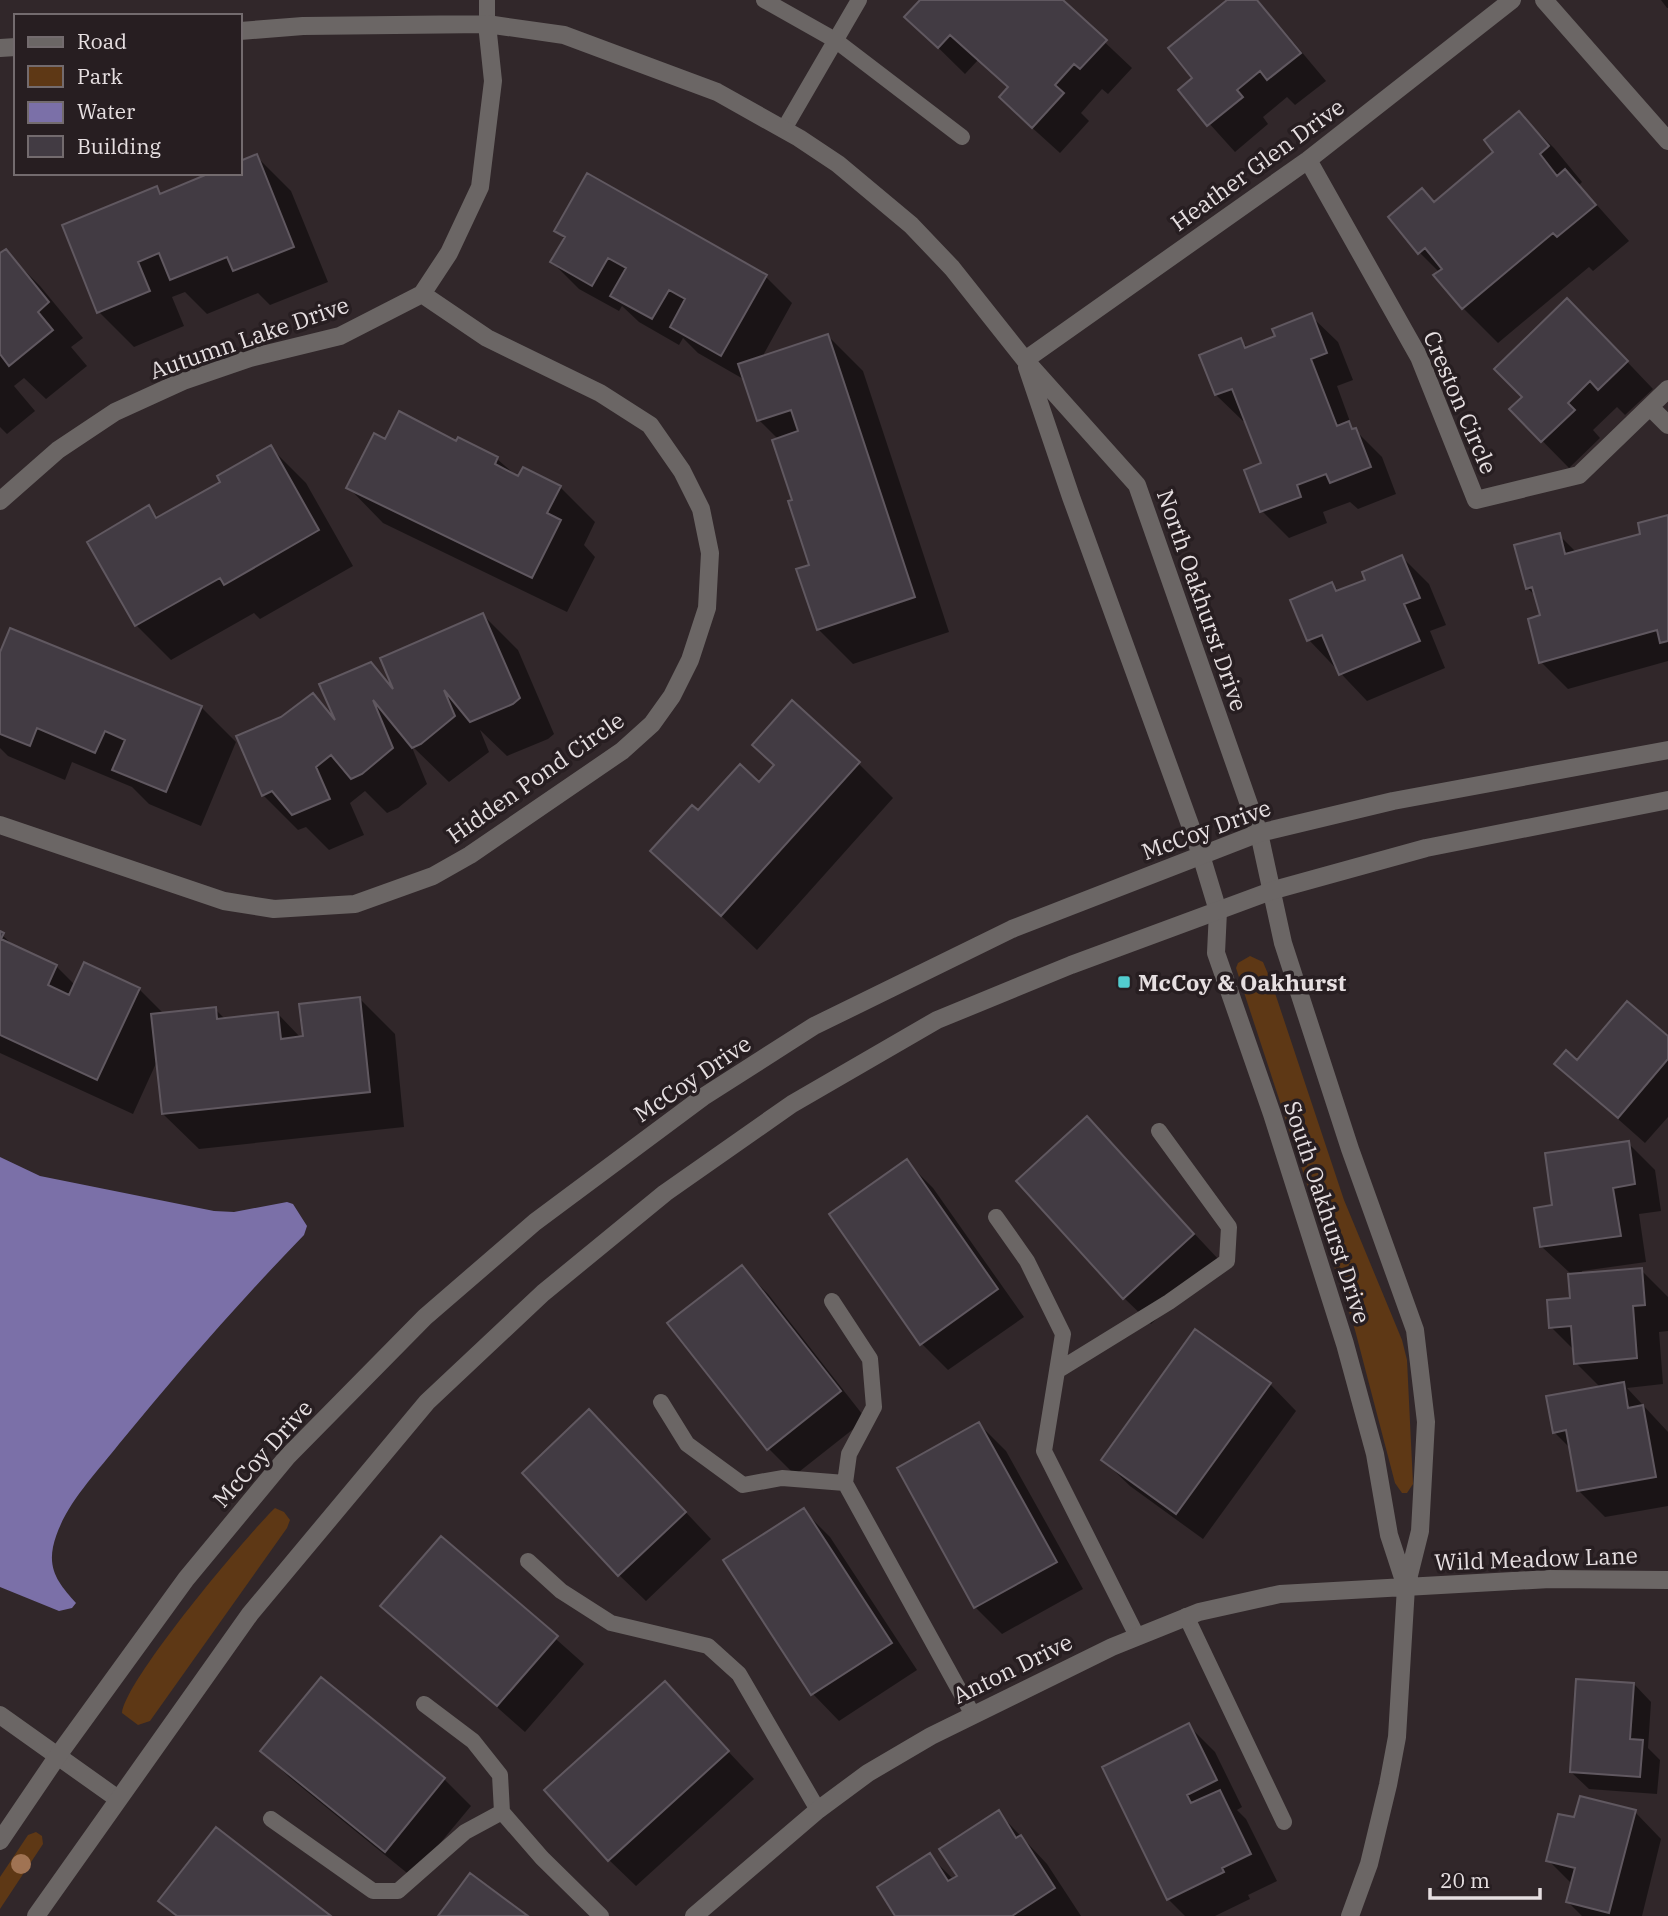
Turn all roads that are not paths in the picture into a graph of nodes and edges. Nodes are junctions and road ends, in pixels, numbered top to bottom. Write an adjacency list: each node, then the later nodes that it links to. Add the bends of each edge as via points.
1 (487, 0): 6 (lane)
2 (764, 0): 8 (lane)
3 (859, 0): 8 (lane)
4 (1512, 0): 12 (street, Heather Glen Drive)
5 (1544, 0): 11 (street)
6 (487, 24): 7 (street, North Oakhurst Drive); 9 (street, North Oakhurst Drive, via 564,35 705,87); 13 (street, via 493,81 480,187 454,243)
7 (242, 31)
8 (835, 40): 9 (lane); 10 (lane)
9 (784, 129): 14 (street, North Oakhurst Drive, via 838,164 911,225 952,268)
10 (962, 137)
11 (1668, 141)
12 (1308, 160): 14 (street, Heather Glen Drive); 16 (street, Creston Circle, via 1419,357 1476,500 1579,475)
13 (422, 294): 18 (street, Autumn Lake Drive, via 340,336 250,358 115,412 58,450); 21 (street, Hidden Pond Circle, via 487,338 600,393 650,425 682,471 701,509 710,553 707,608 690,660 652,724 622,751 470,855 433,876 355,904 274,909 224,901)
14 (1025, 360): 22 (street, North Oakhurst Drive, via 1137,485); 23 (street, North Oakhurst Drive)
15 (1668, 389): 16 (street, Creston Circle)
16 (1650, 407): 17 (street)
17 (1668, 425)
18 (0, 501)
19 (1668, 750): 22 (street, McCoy Drive, via 1393,802)
20 (1668, 800): 24 (street, via 1426,848)
21 (0, 825)
22 (1259, 833): 23 (street, McCoy Drive); 24 (street, North Oakhurst Drive)
23 (1201, 855): 25 (street, South Oakhurst Drive); 40 (street, McCoy Drive, via 1012,929 814,1026 704,1097 535,1222 425,1317 287,1457 186,1579)
24 (1274, 890): 25 (street); 34 (street, South Oakhurst Drive, via 1279,930 1415,1330 1426,1422 1420,1531)
25 (1218, 911): 34 (street, South Oakhurst Drive, via 1216,953 1345,1344); 41 (street, via 937,1020 792,1104 665,1193 543,1293 427,1402 250,1614)
26 (1158, 1131): 29 (lane, via 1229,1227 1227,1261)
27 (996, 1217): 29 (lane, via 1027,1261 1063,1334)
28 (832, 1301): 31 (lane, via 870,1359 874,1407 849,1454)
29 (1057, 1371): 36 (lane, via 1044,1451)
30 (661, 1402): 31 (lane, via 687,1444 743,1485 782,1478)
31 (845, 1483): 39 (lane)
32 (528, 1560): 42 (lane, via 561,1591 611,1623 708,1646 739,1674)
33 (1668, 1580): 34 (street, Wild Meadow Lane, via 1550,1579)
34 (1406, 1587): 35 (street, Anton Drive, via 1280,1594); 50 (street, South Oakhurst Drive, via 1397,1737 1369,1864)
35 (1186, 1616): 36 (street, Anton Drive); 45 (lane)
36 (1137, 1636): 39 (street, Anton Drive)
37 (424, 1704): 43 (lane, via 473,1741 500,1775)
38 (0, 1715): 40 (street)
39 (973, 1716): 42 (street, Anton Drive, via 868,1773)
40 (58, 1754): 41 (street); 46 (street, McCoy Drive)
41 (118, 1799): 47 (street)
42 (818, 1810): 49 (street, Anton Drive)
43 (502, 1812): 44 (lane, via 465,1832 398,1891 373,1891); 48 (lane)
44 (271, 1819)
45 (1284, 1822)
46 (0, 1841)
47 (36, 1916)
48 (601, 1916)
49 (694, 1916)
50 (1350, 1916)

